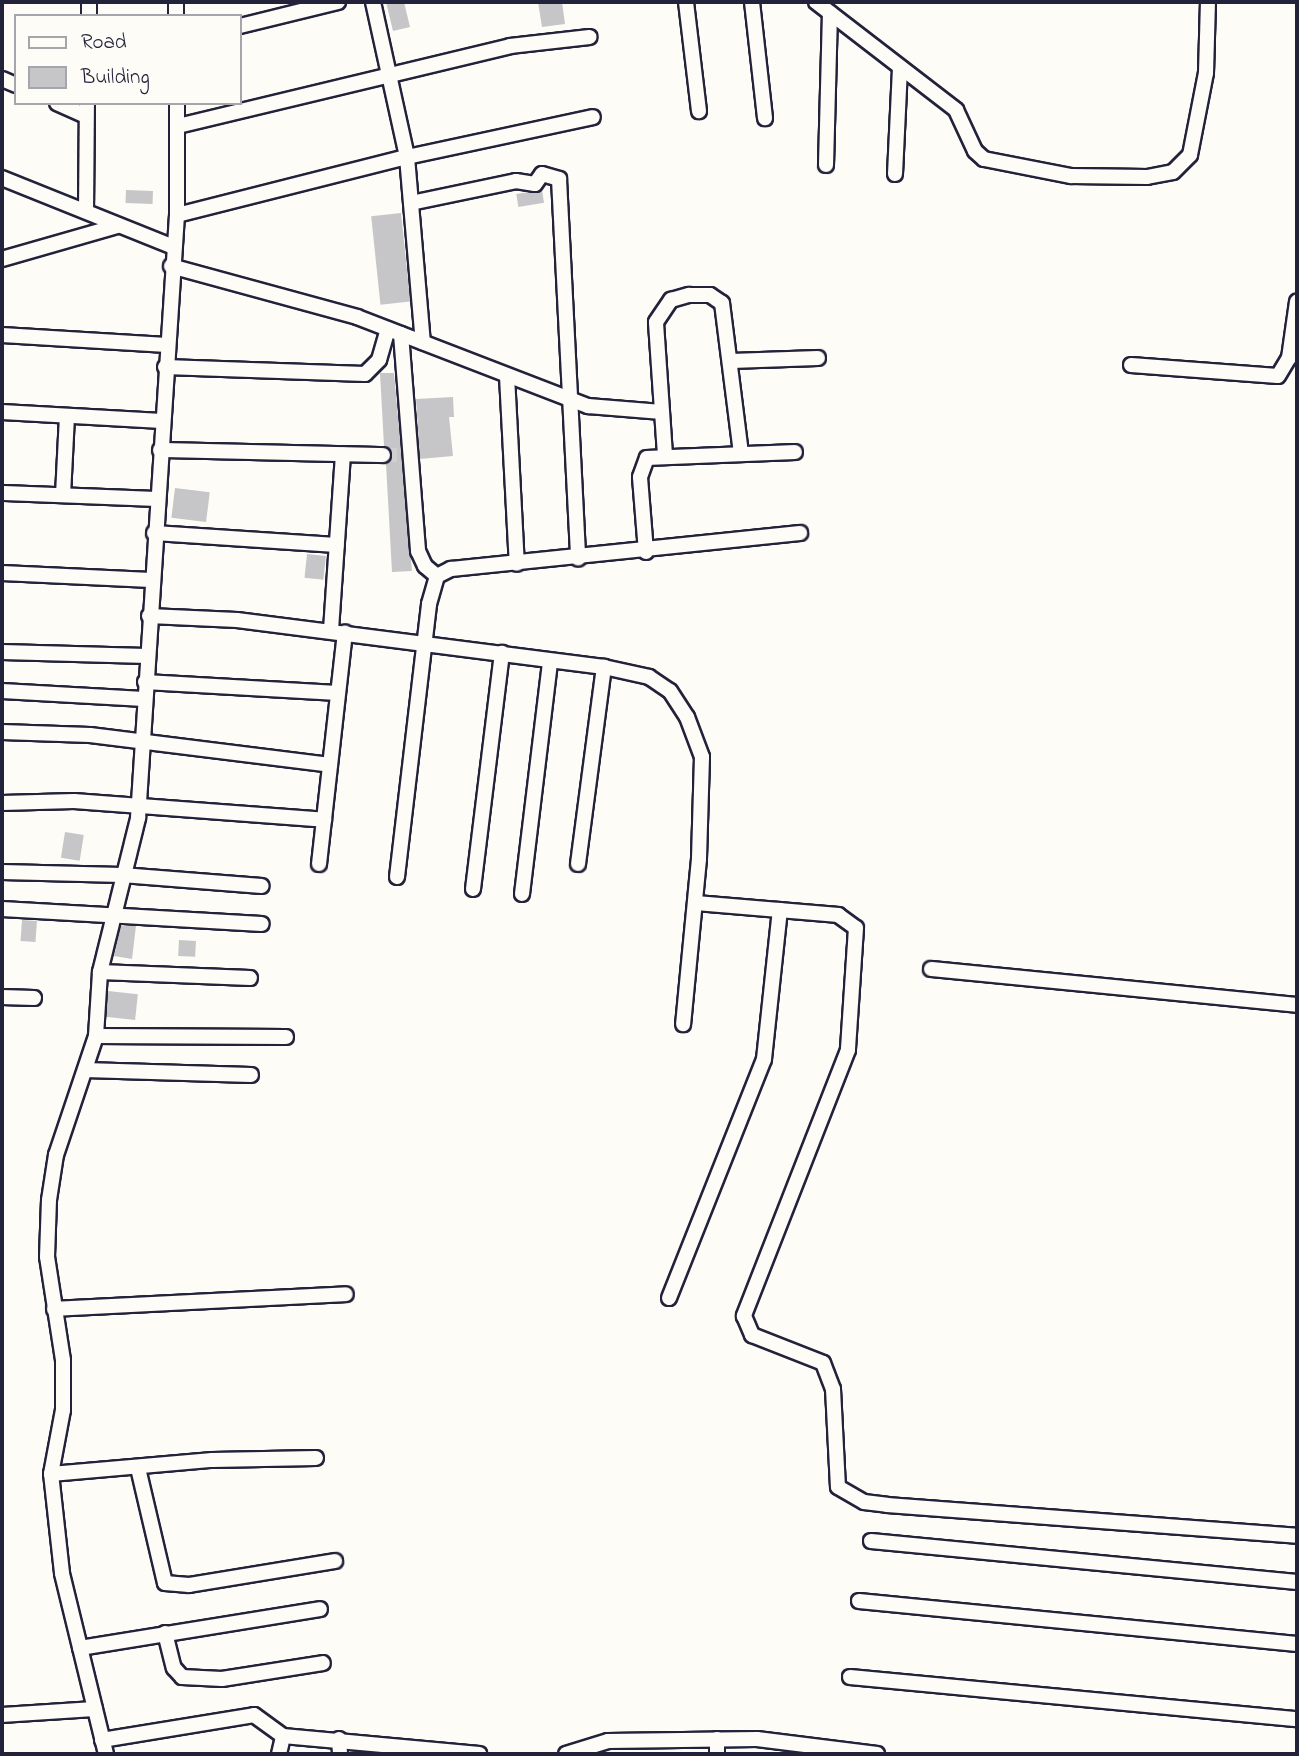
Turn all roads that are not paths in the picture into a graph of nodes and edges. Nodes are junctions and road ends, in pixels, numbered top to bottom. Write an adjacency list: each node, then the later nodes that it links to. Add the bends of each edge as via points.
1 (338, 2): 8 (street)
2 (373, 2): 11 (street)
3 (686, 2): 15 (street)
4 (752, 2): 17 (street)
5 (816, 2): 7 (street)
6 (1208, 2): 10 (street, via 1206,73 1197,131 1190,155 1173,172 1147,177 1071,176 985,159 975,151 956,110)
7 (830, 13): 10 (street); 20 (street)
8 (242, 26)
9 (589, 37): 11 (street, via 510,46)
10 (900, 68): 21 (street)
11 (390, 75): 18 (street); 19 (street)
12 (65, 105): 14 (street)
13 (177, 105): 18 (street)
14 (86, 110): 24 (street)
15 (699, 111)
16 (593, 117): 19 (street)
17 (765, 118)
18 (178, 126): 25 (street)
19 (407, 157): 23 (street); 25 (street)
20 (826, 165)
21 (895, 174)
22 (2, 178): 24 (street)
23 (411, 203): 33 (street); 41 (street, via 516,181 535,184 542,174 559,179)
24 (86, 211): 26 (street)
25 (177, 215): 27 (street)
26 (117, 226): 27 (street); 28 (street)
27 (171, 246): 29 (street)
28 (2, 259)
29 (171, 266): 31 (street); 34 (street)
30 (1297, 302): 36 (street)
31 (395, 331): 33 (street); 39 (street, via 365,374); 62 (street, via 418,551 425,566)
32 (2, 335): 34 (street)
33 (423, 342): 40 (street)
34 (167, 345): 39 (street)
35 (818, 358): 37 (street)
36 (1293, 359): 38 (street, via 1268,379)
37 (731, 361): 43 (street, via 722,303 710,295 671,300 656,323); 48 (street)
38 (1131, 365)
39 (165, 367): 45 (street)
40 (507, 376): 41 (street); 60 (street)
41 (568, 400): 43 (street, via 612,411); 59 (street)
42 (2, 412): 44 (street)
43 (662, 412): 51 (street)
44 (68, 416): 45 (street); 53 (street)
45 (162, 421): 46 (street)
46 (160, 450): 49 (street); 54 (street)
47 (795, 452): 48 (street)
48 (741, 453): 51 (street)
49 (343, 454): 50 (street); 57 (street)
50 (383, 455)
51 (665, 455): 58 (street, via 647,458 641,465)
52 (2, 492): 53 (street)
53 (64, 495): 54 (street)
54 (156, 499): 55 (street)
55 (154, 533): 57 (street); 63 (street)
56 (800, 533): 58 (street)
57 (337, 545): 65 (street)
58 (646, 552): 59 (street)
59 (578, 559): 60 (street)
60 (517, 564): 62 (street, via 451,569)
61 (2, 573): 63 (street)
62 (437, 576): 66 (street)
63 (150, 580): 64 (street)
64 (149, 616): 65 (street); 69 (street)
65 (338, 631): 66 (street); 74 (street)
66 (426, 645): 68 (street); 86 (street)
67 (2, 652): 69 (street)
68 (502, 653): 70 (street); 88 (street)
69 (146, 656): 72 (street)
70 (550, 662): 71 (street); 89 (street)
71 (604, 667): 83 (street); 90 (street, via 649,677 670,691 687,717 702,757)
72 (145, 682): 74 (street); 75 (street)
73 (2, 691): 75 (street)
74 (338, 694): 78 (street)
75 (144, 699): 77 (street)
76 (2, 732): 77 (street, via 90,736)
77 (142, 744): 78 (street); 80 (street)
78 (330, 765): 81 (street)
79 (2, 803): 80 (street)
80 (138, 805): 81 (street); 85 (street)
81 (324, 820): 82 (street)
82 (319, 864)
83 (578, 864)
84 (2, 872): 85 (street)
85 (122, 874): 87 (street); 93 (street)
86 (397, 877)
87 (262, 886)
88 (473, 889)
89 (522, 894)
90 (696, 903): 92 (street); 101 (street)
91 (2, 909): 93 (street)
92 (780, 910): 107 (street, via 764,1059); 112 (street, via 838,915 856,928 852,1025 841,1076 752,1290 745,1327 752,1335 823,1363 832,1390 838,1487 864,1502 887,1505)
93 (110, 917): 94 (street); 96 (street)
94 (262, 924)
95 (931, 969): 100 (street)
96 (100, 972): 97 (street); 102 (street)
97 (250, 978)
98 (2, 997): 99 (street)
99 (34, 998)
100 (1297, 1004)
101 (683, 1024)
102 (96, 1036): 103 (street); 104 (street)
103 (286, 1037)
104 (85, 1070): 105 (street); 108 (street, via 56,1155 48,1200 47,1257)
105 (250, 1075)
106 (346, 1294): 108 (street)
107 (669, 1298)
108 (54, 1309): 111 (street, via 63,1410)
109 (316, 1458): 110 (street, via 212,1460)
110 (138, 1468): 111 (street); 114 (street, via 165,1583 189,1585)
111 (51, 1474): 120 (street, via 62,1573)
112 (1297, 1536)
113 (871, 1541): 115 (street)
114 (335, 1561)
115 (1297, 1582)
116 (859, 1601): 119 (street)
117 (320, 1609): 118 (street)
118 (165, 1633): 120 (street); 121 (street, via 174,1668 191,1679 222,1679)
119 (1297, 1644)
120 (80, 1648): 123 (street)
121 (323, 1663)
122 (850, 1677): 125 (street)
123 (95, 1709): 124 (street); 128 (street)
124 (2, 1715)
125 (1297, 1718)
126 (283, 1736): 127 (street); 128 (street, via 254,1716); 134 (street)
127 (339, 1739): 132 (street); 135 (street)
128 (104, 1747)
129 (648, 1747): 130 (street); 133 (street, via 608,1741)
130 (717, 1747): 131 (street)
131 (796, 1749): 137 (street)
132 (420, 1751): 136 (street)
133 (572, 1752)
134 (279, 1754)
135 (340, 1754)
136 (479, 1754)
137 (877, 1754)

